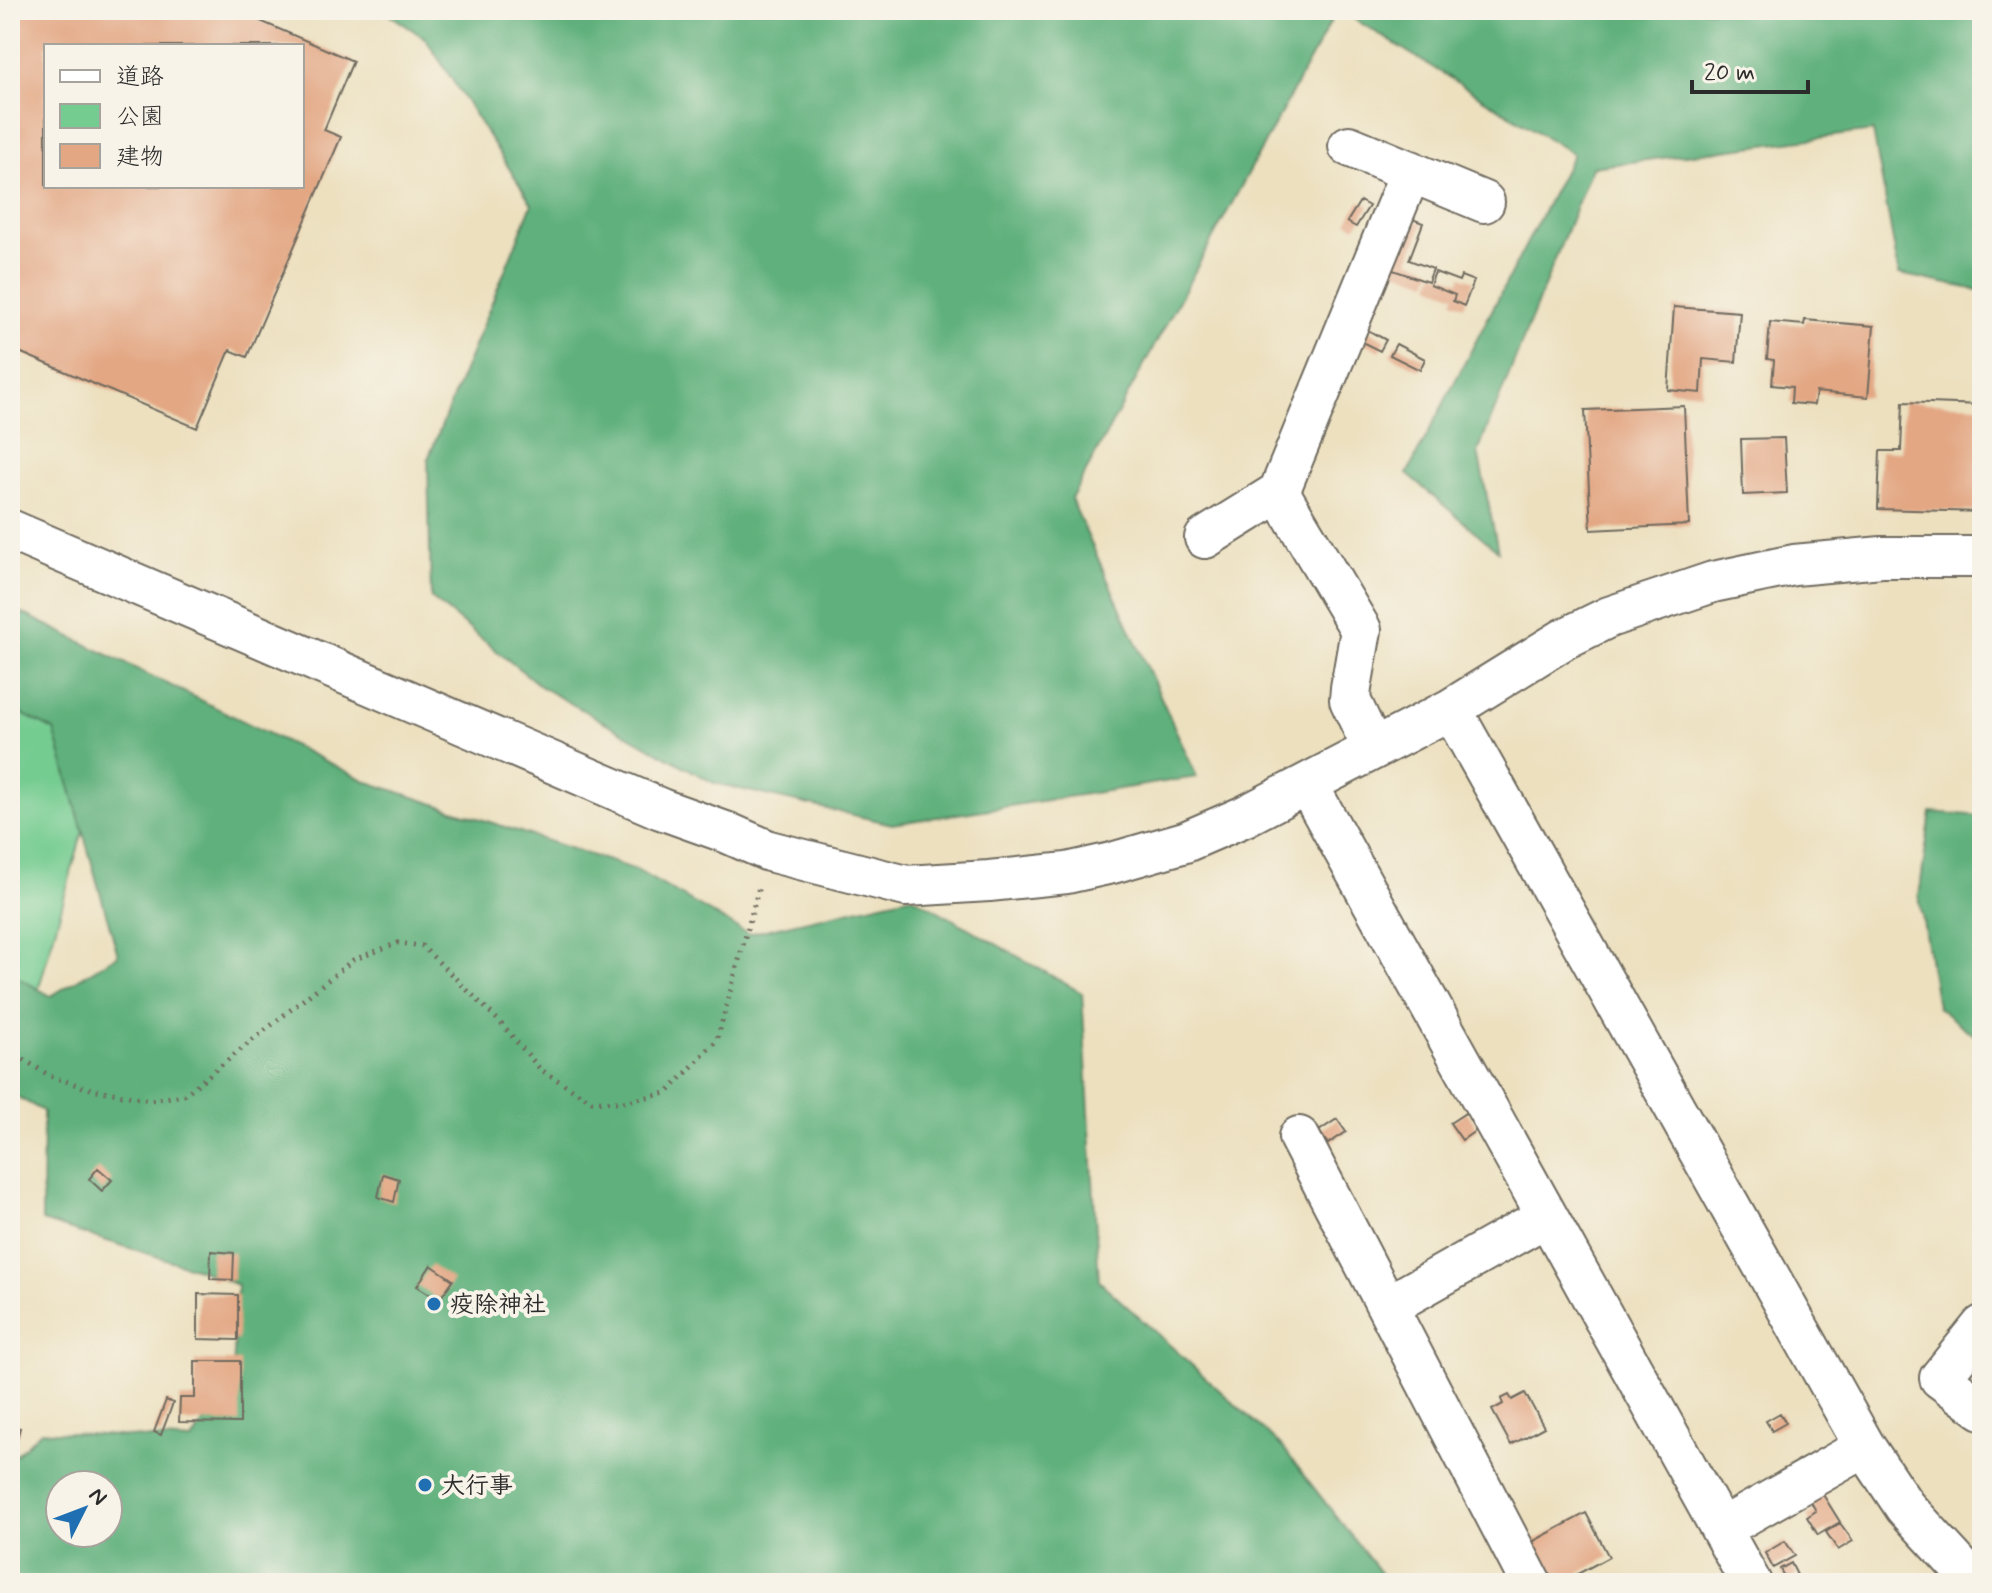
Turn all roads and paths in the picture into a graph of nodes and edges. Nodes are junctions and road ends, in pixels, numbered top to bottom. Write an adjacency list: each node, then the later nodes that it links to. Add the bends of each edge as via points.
1 (1349, 146): 2 (street)
2 (1411, 171): 3 (street); 4 (street)
3 (1484, 202)
4 (1279, 492): 6 (street); 9 (street, via 1361,630 1350,700)
5 (10, 530): 11 (street)
6 (1205, 538)
7 (1982, 557): 8 (street, via 1882,557 1794,565 1713,582 1609,617)
8 (1451, 709): 9 (street); 18 (street)
9 (1373, 749): 10 (street)
10 (1307, 784): 11 (street, via 1185,842 1067,873 906,886); 14 (street)
11 (769, 851): 12 (path, via 717,1040 667,1093 623,1102 592,1101 541,1070 422,946 398,943 353,960 184,1095 150,1100 86,1088 50,1076)
12 (10, 1051)
13 (1299, 1137): 15 (street)
14 (1547, 1216): 15 (street); 19 (street)
15 (1388, 1306): 20 (street)
16 (1982, 1326): 17 (street, via 1940,1378)
17 (1982, 1409)
18 (1865, 1447): 19 (street); 22 (street, via 1905,1507)
19 (1721, 1529): 21 (street)
20 (1531, 1583)
21 (1751, 1583)
22 (1975, 1583)

